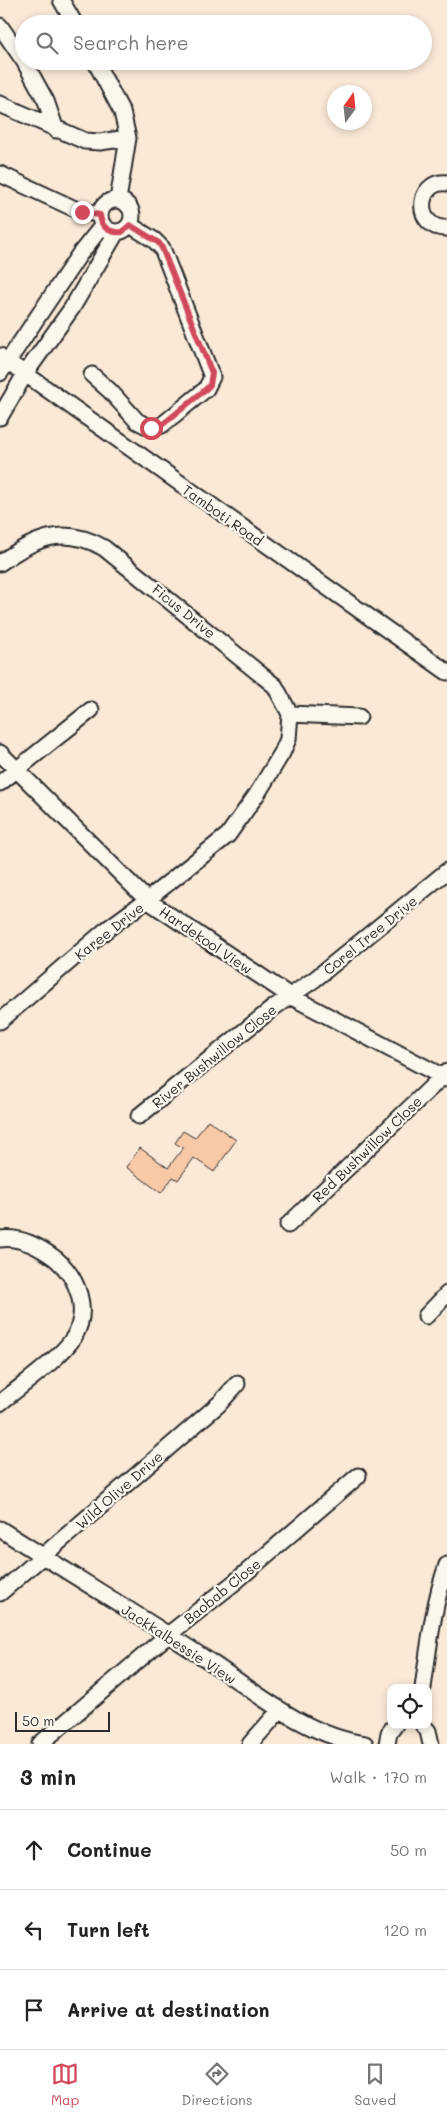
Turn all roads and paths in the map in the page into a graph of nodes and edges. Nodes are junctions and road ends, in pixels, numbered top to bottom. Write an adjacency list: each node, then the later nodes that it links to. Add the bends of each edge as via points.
1 (61, 0): 2 (street)
2 (70, 15)
3 (0, 26): 4 (street)
4 (15, 48)
5 (29, 70): 8 (street)
6 (100, 70): 9 (street, via 122,112)
7 (0, 104): 8 (street)
8 (56, 130): 9 (street, via 76,139 94,142)
9 (128, 138): 12 (street)
10 (0, 174): 13 (street)
11 (447, 183): 15 (street, via 430,188 425,194 422,209 429,222)
12 (118, 200): 13 (street, via 108,202 101,210); 14 (street, via 131,209)
13 (106, 224): 14 (street, via 122,232); 16 (street, via 79,255); 17 (street, via 72,308)
14 (130, 225): 18 (street, via 162,248 212,377 206,389 162,425 151,428 137,421)
15 (447, 228)
16 (3, 364): 17 (street, Tamboti Road)
17 (25, 374): 19 (street); 21 (street, Tamboti Road)
18 (92, 375)
19 (0, 417)
20 (0, 563): 23 (street, Ficus Drive, via 40,539 58,536 83,538 104,548 275,686)
21 (447, 672)
22 (91, 710): 26 (street)
23 (290, 714): 24 (street); 29 (street, Karee Drive, via 288,739 282,753 234,827 220,843)
24 (359, 716)
25 (0, 753): 26 (street, Hardekool View)
26 (16, 769): 27 (street); 29 (street, Hardekool View)
27 (0, 782)
28 (447, 871): 30 (street, Corel Tree Drive)
29 (147, 900): 30 (street, Hardekool View); 31 (street, Karee Drive, via 106,930)
30 (290, 996): 32 (street, Hardekool View); 33 (street, River Bushwillow Close)
31 (0, 1021)
32 (445, 1076): 34 (street, Red Bushwillow Close)
33 (139, 1116)
34 (288, 1226)
35 (0, 1239): 39 (street, via 16,1239 46,1252 70,1274 82,1305 74,1337)
36 (447, 1294): 37 (street)
37 (426, 1316)
38 (237, 1384): 42 (street, Wild Olive Drive, via 219,1404)
39 (0, 1404)
40 (358, 1476): 45 (street, Baobab Close)
41 (0, 1529): 42 (street, Jackkalbessie View)
42 (42, 1556): 44 (street, Wild Olive Drive); 45 (street, Jackkalbessie View)
43 (447, 1565): 46 (street, via 430,1631)
44 (0, 1593)
45 (168, 1635): 47 (street, Jackkalbessie View); 50 (street, Baobab Close)
46 (423, 1684)
47 (280, 1710): 51 (street); 52 (street, Jackkalbessie View, via 321,1730)
48 (392, 1729): 53 (street)
49 (426, 1729): 54 (street)
50 (40, 1744)
51 (250, 1744)
52 (365, 1744)
53 (387, 1744)
54 (431, 1744)

